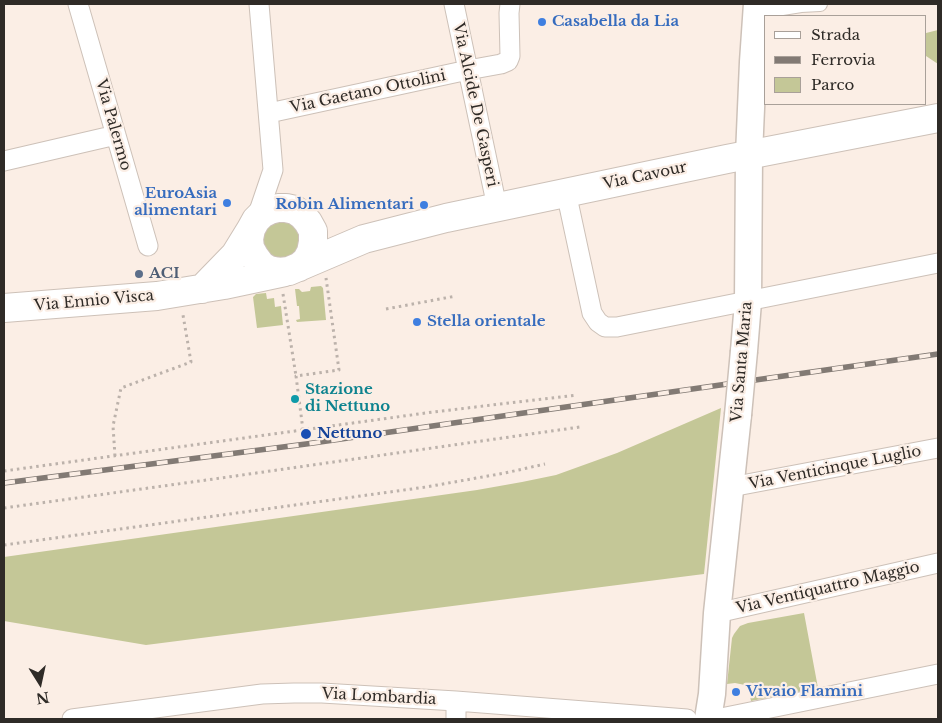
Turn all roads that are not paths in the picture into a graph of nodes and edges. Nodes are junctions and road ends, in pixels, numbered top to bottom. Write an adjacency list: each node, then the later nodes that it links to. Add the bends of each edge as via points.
1 (78, 4): 10 (street, Via Palermo)
2 (259, 4): 8 (street)
3 (454, 4): 7 (street, Via Alcide De Gasperi)
4 (510, 4): 7 (street, Via Gaetano Ottolini, via 508,61)
5 (820, 4): 6 (street)
6 (756, 8): 11 (main road, Via Santa Maria)
7 (468, 70): 8 (street, Via Gaetano Ottolini); 14 (street, Via Alcide De Gasperi)
8 (269, 113): 15 (street, via 273,170)
9 (938, 118): 11 (main road, Via Cavour)
10 (116, 135): 12 (street); 16 (street, Via Palermo)
11 (750, 155): 13 (main road, Via Cavour); 20 (main road, Via Santa Maria)
12 (4, 160)
13 (566, 192): 14 (main road, Via Cavour); 20 (street, via 592,313 602,326 617,328)
14 (496, 207): 18 (main road, Via Cavour, via 353,243)
15 (254, 224): 18 (main road, via 249,238 250,248 261,265 270,270); 18 (main road, via 262,214 278,208 295,210 302,215 312,231 314,242); 19 (main road, via 234,255)
16 (148, 246)
17 (938, 263): 20 (street)
18 (299, 274): 19 (main road, Via Ennio Visca, via 263,277)
19 (189, 297): 21 (main road, Via Ennio Visca)
20 (748, 302): 23 (main road, Via Santa Maria, bridge)
21 (4, 308)
22 (938, 448): 23 (street, Via Venticinque Luglio)
23 (731, 488): 25 (main road, Via Santa Maria)
24 (938, 563): 25 (street, Via Ventiquattro Maggio)
25 (717, 613): 31 (main road, Via Santa Maria)
26 (938, 674): 32 (street)
27 (456, 710): 28 (street, Via Lombardia, via 322,693 285,693); 30 (street, Via Lombardia)
28 (118, 716): 29 (street, Via Lombardia)
29 (72, 719)
30 (688, 719)
31 (708, 719)
32 (716, 719)

